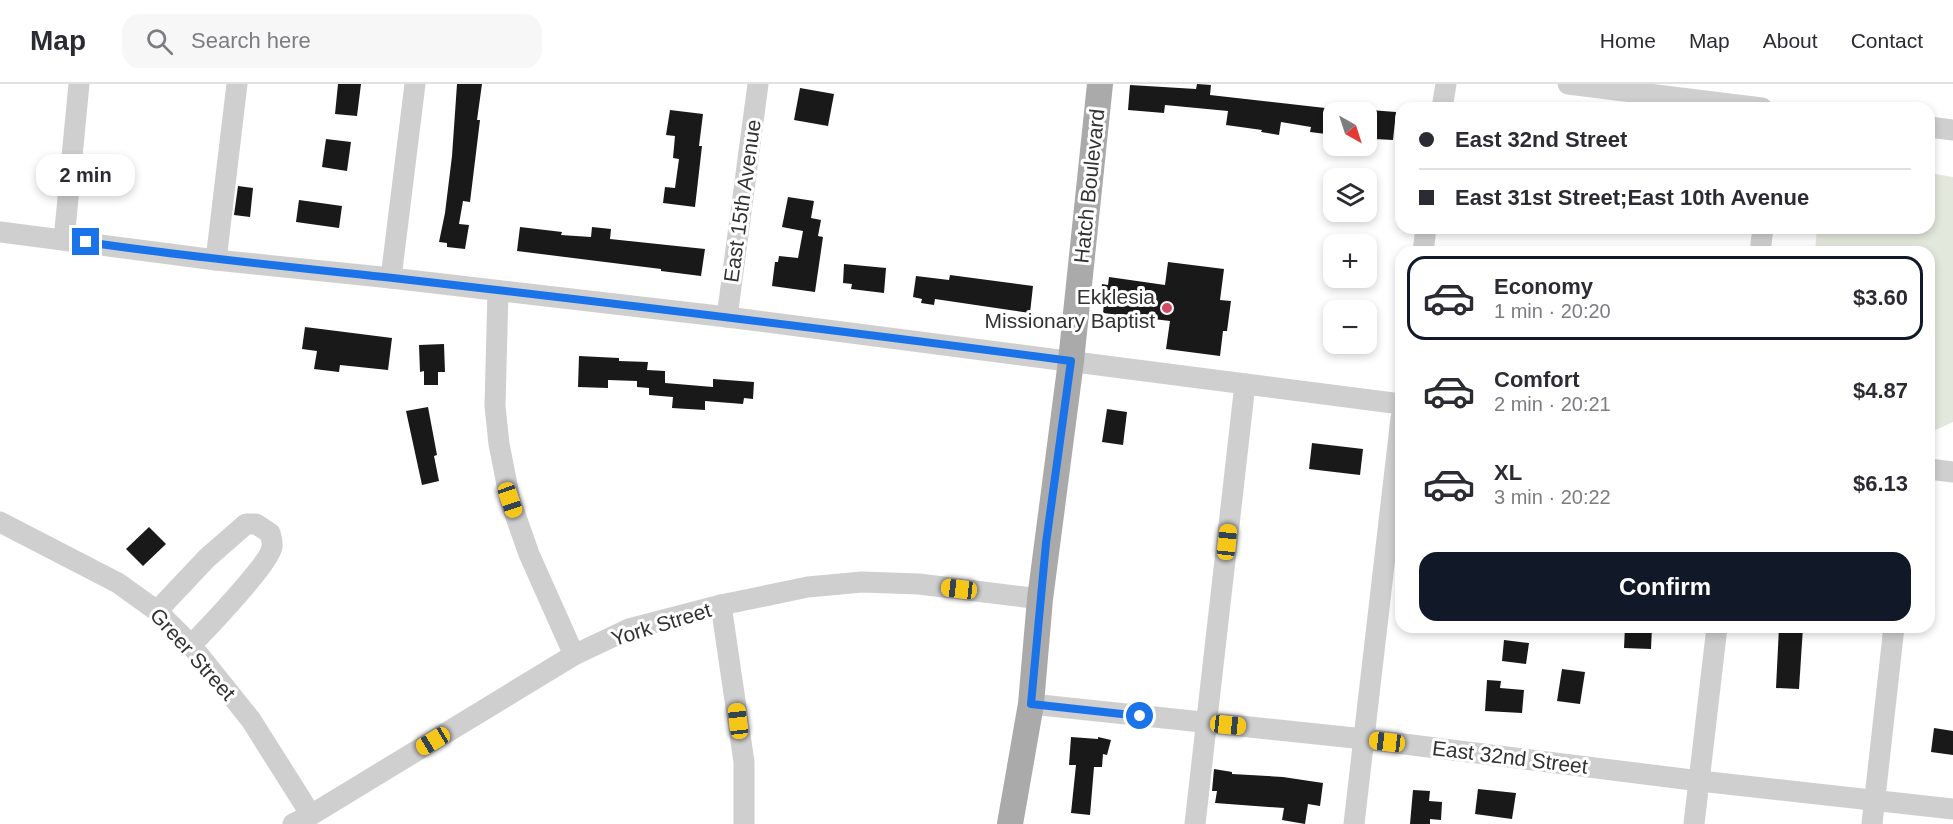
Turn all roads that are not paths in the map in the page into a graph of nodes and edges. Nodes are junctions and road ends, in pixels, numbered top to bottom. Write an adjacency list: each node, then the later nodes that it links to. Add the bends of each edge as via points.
1 (79, 84): 13 (street)
2 (237, 84): 14 (street)
3 (415, 84): 15 (street)
4 (758, 84): 17 (street, East 15th Avenue)
5 (1100, 84): 18 (main road, Hatch Boulevard)
6 (1446, 84): 8 (street)
7 (1568, 84): 9 (street)
8 (1443, 102)
9 (1714, 102)
10 (1935, 128): 11 (street)
11 (1953, 130)
12 (0, 232): 13 (street)
13 (64, 240): 14 (street)
14 (216, 260): 15 (street)
15 (391, 278): 16 (street)
16 (498, 291): 17 (street); 31 (street, via 495,406 508,489 529,554)
17 (727, 317): 18 (street)
18 (1071, 361): 19 (street); 25 (main road, Hatch Boulevard)
19 (1245, 384): 20 (street); 33 (street)
20 (1395, 403)
21 (1395, 470): 34 (street)
22 (1935, 470): 23 (street)
23 (1953, 472)
24 (0, 522): 27 (street, Greer Street, via 118,583)
25 (1040, 599): 26 (street, York Street, via 919,584 862,582 808,587); 32 (main road, Hatch Boulevard)
26 (721, 605): 31 (street, York Street, via 629,629); 39 (street, via 744,762)
27 (157, 611): 30 (street, Greer Street); 30 (street, via 246,524 256,524 270,533 269,555)
28 (1716, 633): 35 (street)
29 (1893, 633): 36 (street)
30 (191, 645): 38 (street, Greer Street, via 251,720)
31 (574, 655): 38 (street, York Street)
32 (1031, 704): 33 (street, East 32nd Street); 40 (main road, Hatch Boulevard)
33 (1206, 723): 34 (street, East 32nd Street); 41 (street)
34 (1364, 739): 35 (street, East 32nd Street); 42 (street)
35 (1700, 781): 36 (street, East 32nd Street); 43 (street)
36 (1875, 801): 37 (street, East 32nd Street); 44 (street)
37 (1953, 809)
38 (302, 820)
39 (744, 824)
40 (1010, 824)
41 (1195, 824)
42 (1354, 824)
43 (1694, 824)
44 (1872, 824)

